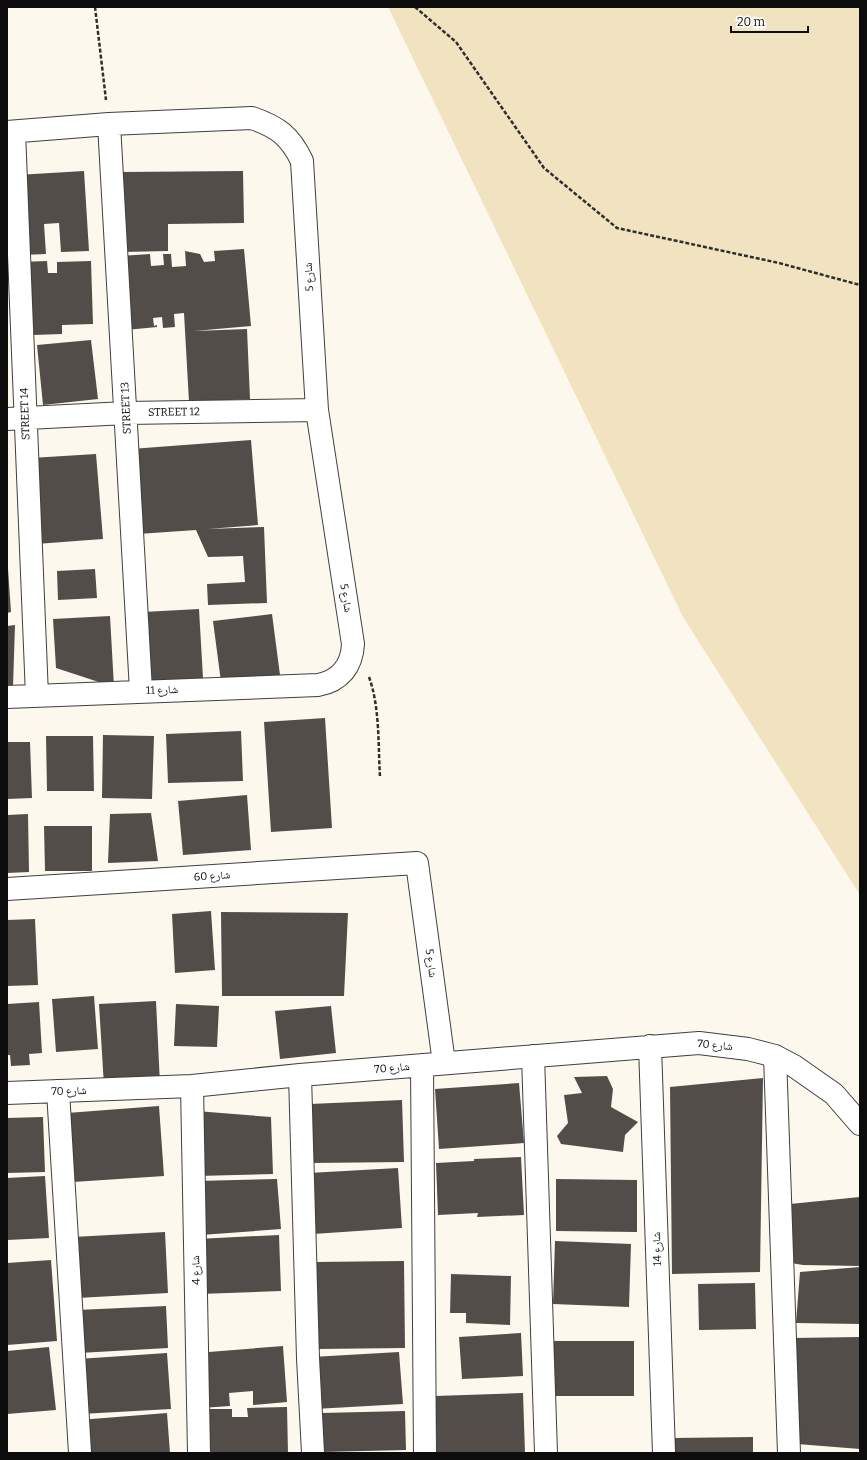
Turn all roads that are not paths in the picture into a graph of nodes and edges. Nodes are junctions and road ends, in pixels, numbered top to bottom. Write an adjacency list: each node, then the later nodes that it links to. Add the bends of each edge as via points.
1 (109, 124): 2 (street, شارع 5); 3 (street, شارع 5, via 252,118 283,133 295,146 302,161); 4 (street, STREET 13)
2 (10, 132): 5 (street, STREET 14)
3 (317, 410): 4 (street, STREET 12); 6 (street, شارع 5, via 353,644 350,663 337,678)
4 (126, 413): 5 (street, STREET 12); 7 (street, STREET 13)
5 (16, 418): 8 (street, STREET 14)
6 (318, 685): 7 (street, شارع 11)
7 (141, 691): 8 (street, شارع 11)
8 (37, 696): 9 (street, شارع 11)
9 (7, 697)
10 (417, 863): 11 (street, شارع 60); 15 (street, شارع 5)
11 (7, 889)
12 (650, 1046): 13 (street, شارع 70); 14 (street, شارع 70, via 699,1043 748,1048); 27 (street, شارع 14)
13 (533, 1056): 15 (street, شارع 70); 26 (street)
14 (775, 1056): 21 (street, شارع 70, via 834,1094); 28 (street)
15 (444, 1063): 16 (street, شارع 70)
16 (422, 1065): 17 (street, شارع 70); 25 (street)
17 (300, 1075): 18 (street, شارع 70); 24 (street)
18 (192, 1086): 19 (street, شارع 70); 23 (street, شارع 4)
19 (58, 1091): 20 (street, شارع 70); 22 (street)
20 (7, 1093)
21 (860, 1124)
22 (80, 1453)
23 (199, 1453)
24 (313, 1453)
25 (425, 1453)
26 (546, 1453)
27 (664, 1453)
28 (789, 1453)

